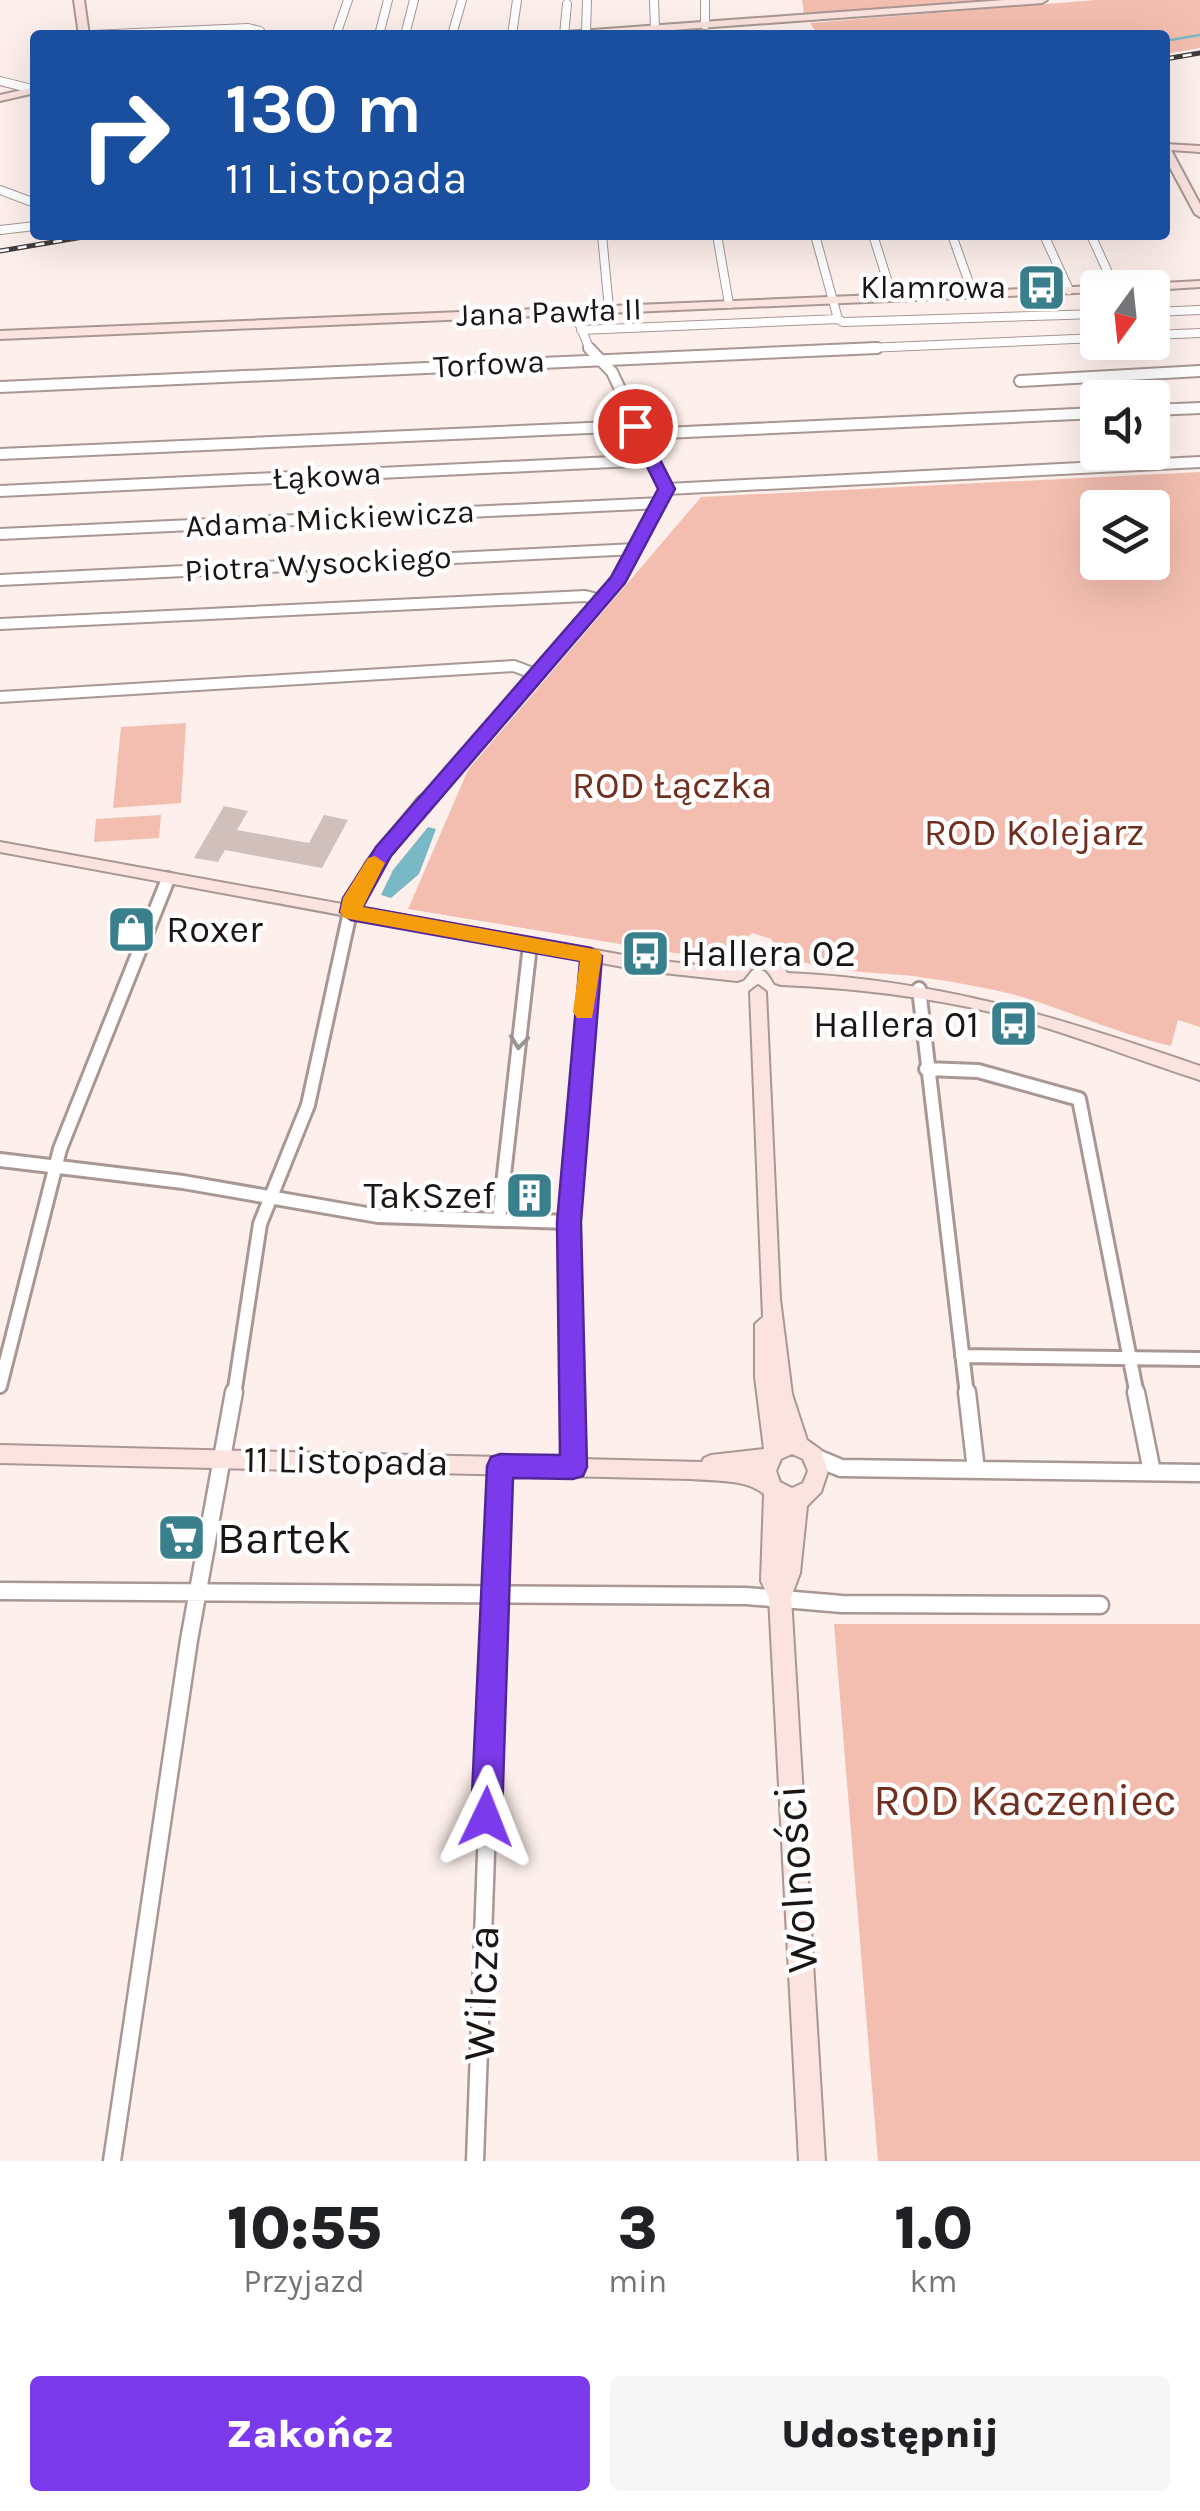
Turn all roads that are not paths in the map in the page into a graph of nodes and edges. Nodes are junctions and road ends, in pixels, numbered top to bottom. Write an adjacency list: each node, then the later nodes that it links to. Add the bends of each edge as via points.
1 (79, 0): 16 (street)
2 (348, 0): 19 (street)
3 (388, 0): 20 (street)
4 (414, 0): 21 (street)
5 (462, 0): 22 (street)
6 (518, 0): 23 (street)
7 (587, 0): 25 (street)
8 (654, 0): 15 (street)
9 (705, 0): 14 (street)
10 (792, 0): 13 (street)
11 (1042, 0): 13 (street)
12 (567, 4): 24 (street)
13 (796, 19): 14 (street)
14 (706, 25): 15 (street)
15 (655, 28): 26 (street)
16 (87, 30)
17 (202, 30): 18 (street)
18 (256, 30)
19 (338, 30)
20 (380, 30)
21 (406, 30)
22 (453, 30)
23 (513, 30)
24 (564, 30)
25 (586, 30)
26 (632, 30)
27 (0, 81): 28 (street)
28 (30, 88)
29 (30, 90): 30 (street)
30 (0, 98)
31 (1170, 145): 32 (street)
32 (1200, 146)
33 (1170, 155): 36 (street)
34 (0, 190): 35 (street)
35 (30, 201)
36 (1200, 214)
37 (30, 227): 38 (street)
38 (0, 230)
39 (602, 240): 55 (street)
40 (718, 240): 54 (street)
41 (815, 240): 53 (street)
42 (874, 240): 52 (street)
43 (954, 240): 51 (street)
44 (1046, 240): 49 (street)
45 (1093, 240): 46 (street)
46 (1108, 270)
47 (1200, 284): 48 (street)
48 (1170, 286)
49 (1068, 290): 50 (street, Jana Pawła II); 51 (street, Jana Pawła II)
50 (1080, 290)
51 (973, 294): 52 (street, Jana Pawła II)
52 (893, 298): 53 (street, Jana Pawła II)
53 (832, 300): 54 (street, Jana Pawła II); 60 (street)
54 (729, 304): 55 (street, Jana Pawła II)
55 (609, 310): 57 (street, Jana Pawła II)
56 (1200, 310): 58 (street)
57 (574, 311): 61 (street); 64 (street, Jana Pawła II)
58 (1170, 311)
59 (1080, 315): 60 (street, via 855,324)
60 (838, 319): 61 (street)
61 (581, 330): 66 (street)
62 (1200, 333): 63 (street)
63 (1170, 334)
64 (0, 335)
65 (1080, 339): 66 (street, Torfowa)
66 (598, 359): 69 (street, Torfowa); 73 (street, via 612,372)
67 (1200, 371): 68 (street)
68 (1020, 381)
69 (0, 387)
70 (1200, 408): 71 (street)
71 (1170, 409)
72 (1080, 414): 73 (street)
73 (638, 430): 74 (street); 75 (street)
74 (0, 454)
75 (654, 460): 77 (street); 78 (street, Łąkowa)
76 (1200, 462): 77 (street)
77 (666, 489): 79 (street)
78 (0, 492)
79 (661, 503): 80 (street, Adama Mickiewicza); 81 (street)
80 (0, 534)
81 (636, 548): 82 (street, Piotra Wysockiego); 83 (street)
82 (0, 580)
83 (602, 600): 84 (street); 85 (street)
84 (0, 624)
85 (535, 674): 86 (street, via 514,666); 89 (street, via 384,852)
86 (0, 697)
87 (0, 848): 88 (street)
88 (168, 879): 89 (street); 99 (street)
89 (351, 912): 90 (street); 100 (street, via 308,1105)
90 (530, 945): 91 (street); 101 (street, one-way to 101)
91 (591, 956): 92 (street); 102 (street)
92 (737, 975): 93 (street, via 747,962 764,961); 95 (street)
93 (781, 978): 94 (street); 95 (street)
94 (918, 988): 96 (street); 97 (street, via 1020,1011)
95 (758, 992): 103 (street)
96 (926, 1069): 104 (street); 105 (street, via 978,1070 1079,1099)
97 (1200, 1073)
98 (0, 1160): 99 (street)
99 (55, 1166): 100 (street); 107 (street)
100 (271, 1198): 101 (street, via 378,1216); 111 (street, via 260,1224)
101 (499, 1218): 102 (street)
102 (569, 1222): 113 (street)
103 (770, 1299): 108 (street, via 782,1394); 110 (street, via 764,1326)
104 (962, 1356): 105 (street); 116 (street)
105 (1130, 1359): 106 (street); 117 (street)
106 (1200, 1359)
107 (0, 1386)
108 (806, 1452): 110 (street); 114 (street); 120 (street, via 818,1466)
109 (0, 1454): 111 (street, 11 Listopada)
110 (771, 1454): 115 (street, 11 Listopada); 119 (street, via 764,1470)
111 (224, 1458): 112 (street, 11 Listopada); 122 (street)
112 (500, 1466): 113 (street, 11 Listopada); 123 (street, Wilcza)
113 (573, 1467): 115 (street, 11 Listopada)
114 (841, 1468): 116 (street); 120 (street)
115 (691, 1470): 119 (street, 11 Listopada, via 750,1476)
116 (976, 1470): 117 (street)
117 (1152, 1472): 118 (street)
118 (1200, 1473)
119 (772, 1486): 120 (street, via 788,1495); 124 (street, Wolności, via 772,1581)
120 (809, 1489): 124 (street, Wolności, via 794,1517 789,1582)
121 (0, 1591): 122 (street)
122 (197, 1591): 123 (street); 126 (street)
123 (494, 1592): 124 (street); 127 (street, Wilcza)
124 (780, 1599): 125 (street); 128 (street, Wolności)
125 (1100, 1606)
126 (112, 2161)
127 (475, 2161)
128 (812, 2161)

